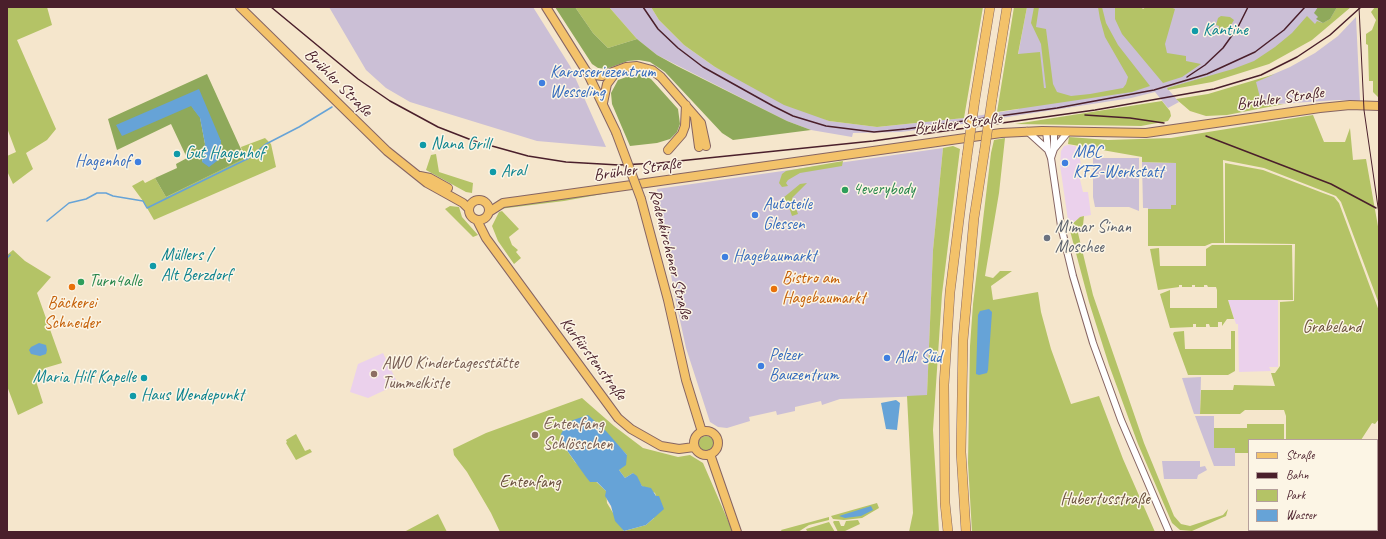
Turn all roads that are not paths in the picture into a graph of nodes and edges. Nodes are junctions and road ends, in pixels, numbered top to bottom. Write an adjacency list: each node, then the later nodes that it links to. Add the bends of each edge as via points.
1 (240, 7): 18 (main road, Brühler Straße, via 378,142 420,176 430,178)
2 (546, 7): 6 (main road, Rodenkirchener Straße)
3 (990, 7): 24 (highway, bridge, via 975,99 950,292 944,386 944,488)
4 (1007, 7): 25 (highway, bridge, via 974,218 963,340 961,452)
5 (616, 72): 6 (main road, via 602,76); 7 (main road, via 607,84); 8 (main road, via 626,67 637,66 652,70)
6 (588, 74): 7 (main road, Rodenkirchener Straße)
7 (603, 103): 20 (main road, Rodenkirchener Straße, bridge, via 641,198 686,380)
8 (686, 104): 13 (main road, via 695,116); 14 (main road, via 686,126)
9 (1379, 106): 12 (main road, Brühler Straße, via 1320,108 1146,133)
10 (1027, 131): 11 (main road, Brühler Straße); 15 (street); 16 (main road, Brühler Straße, via 1001,132)
11 (1050, 131): 12 (main road, Brühler Straße); 15 (street)
12 (1068, 132): 15 (street)
13 (703, 146)
14 (668, 150)
15 (1051, 150): 26 (street, via 1061,226 1072,276 1136,458)
16 (542, 198): 17 (main road, Brühler Straße, via 511,197); 19 (main road, Brühler Straße, via 503,204)
17 (485, 202): 18 (main road, via 478,200); 19 (main road, via 489,205)
18 (471, 205): 19 (main road, via 472,217)
19 (484, 217): 21 (main road, Kurfürstenstraße, via 486,238 618,418 631,429 661,446 679,449)
20 (702, 432): 21 (main road, via 695,437); 22 (main road, via 712,433 717,440 716,450)
21 (694, 447): 22 (main road, via 699,453)
22 (710, 454): 23 (main road)
23 (737, 532)
24 (948, 532)
25 (966, 532)
26 (1169, 532)

